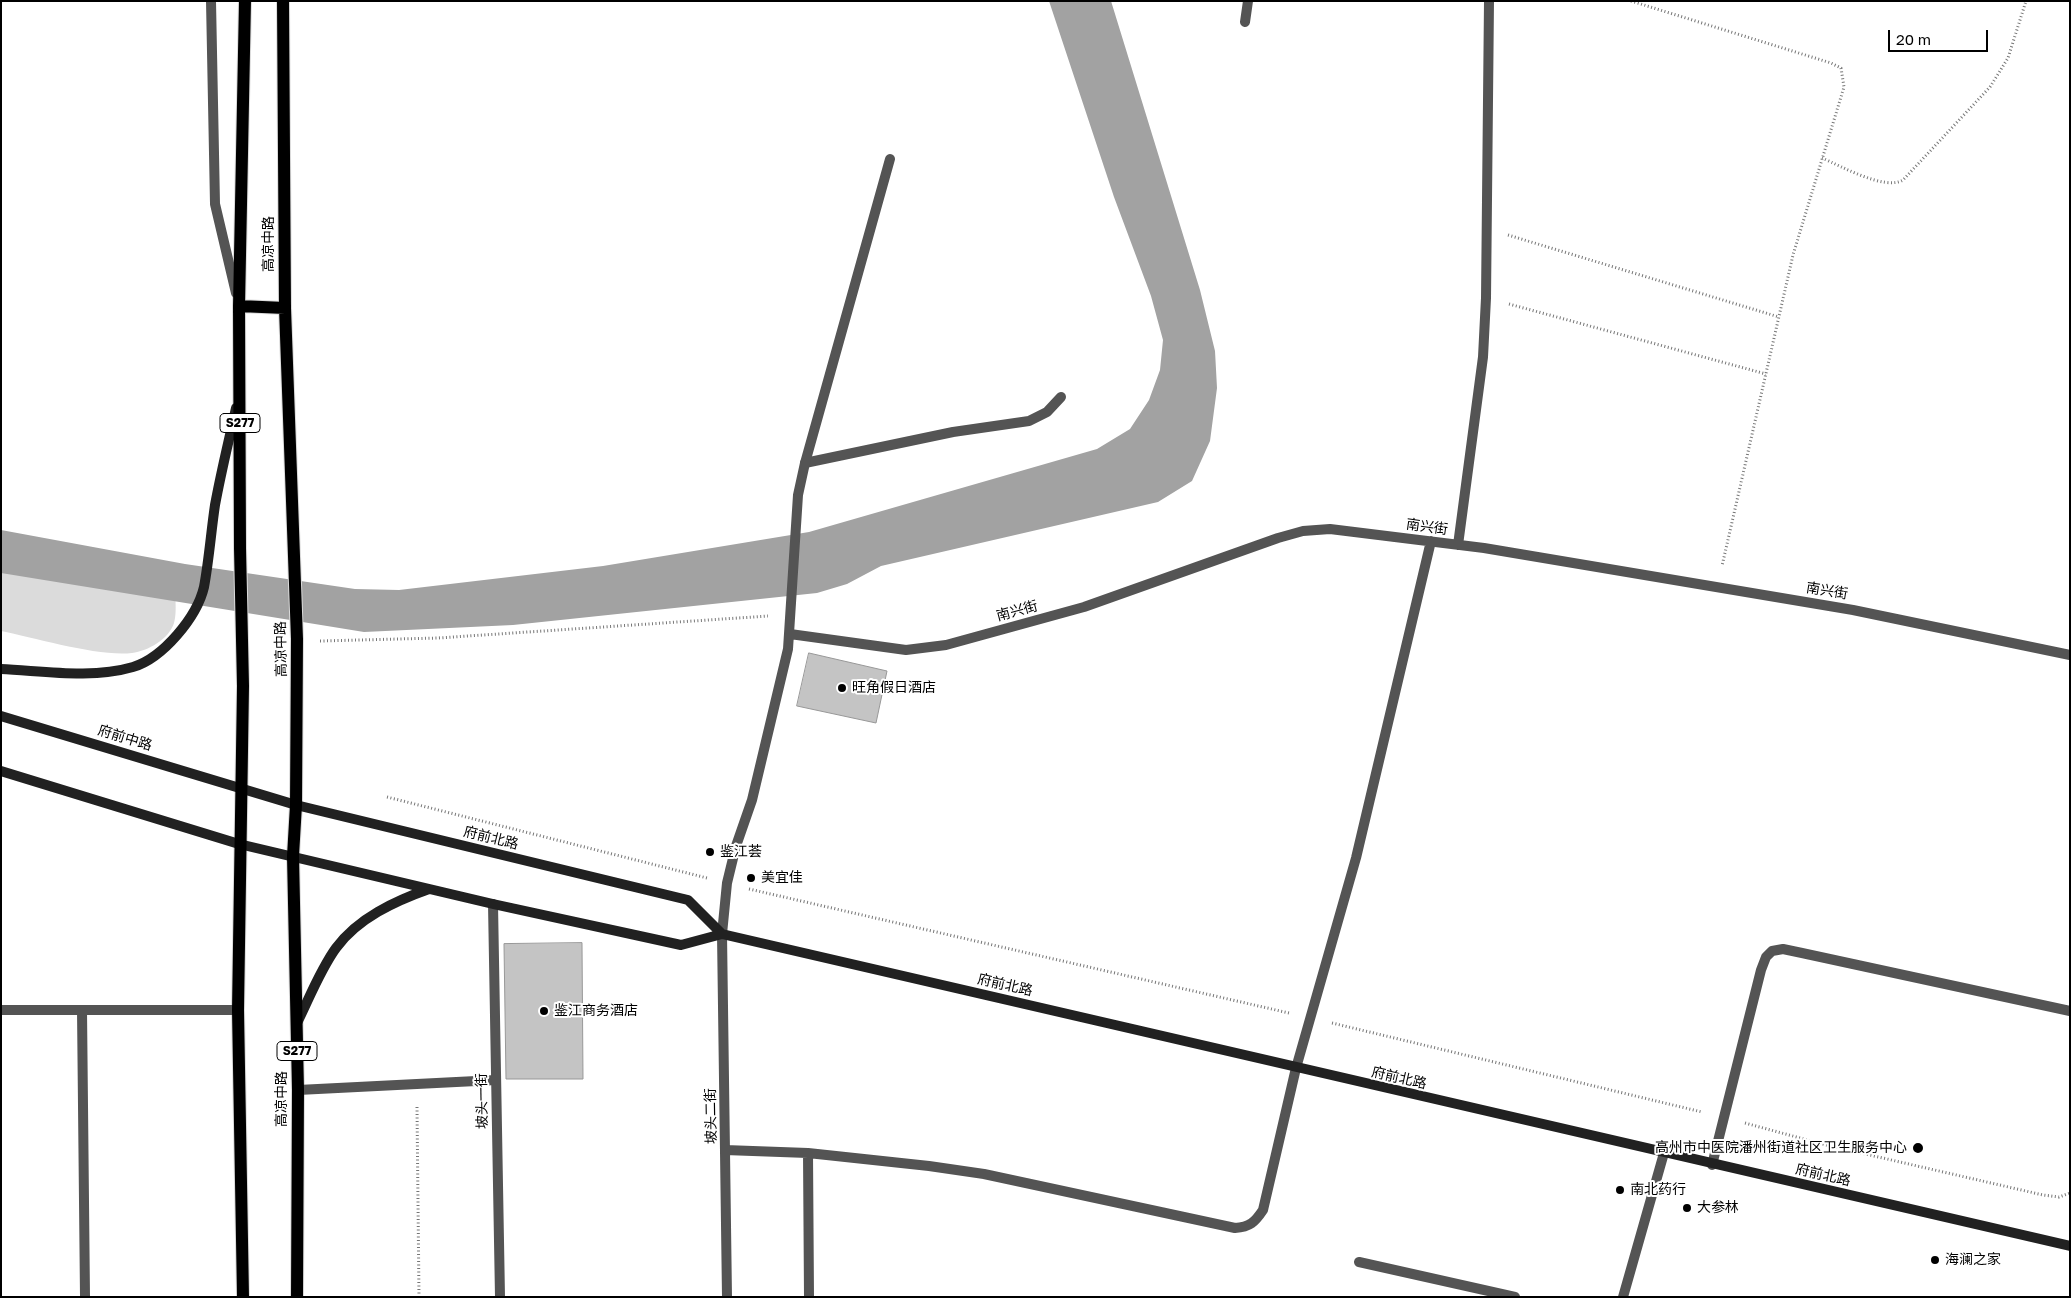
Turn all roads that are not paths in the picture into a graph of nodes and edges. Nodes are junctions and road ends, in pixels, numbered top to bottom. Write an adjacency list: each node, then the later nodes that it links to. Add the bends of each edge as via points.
1 (211, 1): 8 (street, via 215,204)
2 (245, 1): 8 (main road, 高凉中路 / S277)
3 (283, 1): 9 (main road, 高凉中路 / S277)
4 (1248, 1): 6 (street)
5 (1489, 1): 14 (street, via 1483,356)
6 (1245, 22)
7 (890, 159): 12 (street, 坡头二街)
8 (240, 306): 9 (main road); 10 (main road, 高凉中路 / S277)
9 (284, 308): 21 (main road, 高凉中路 / S277, via 297,639)
10 (240, 388): 17 (main road, via 216,502 203,589 194,610 175,638 156,656 134,667 94,673); 20 (main road, 高凉中路 / S277)
11 (1062, 397): 12 (street, via 1047,412 1029,421 953,432)
12 (805, 463): 15 (street, 坡头二街, via 798,495)
13 (1431, 541): 14 (street, 南兴街); 15 (street, 南兴街, via 1338,530 1303,531 1084,607 924,649 885,648); 32 (street, via 1356,858)
14 (1458, 545): 16 (street, 南兴街, via 1852,610)
15 (790, 634): 26 (street, 坡头二街, via 752,800 727,883)
16 (2070, 655)
17 (1, 669)
18 (1, 716): 20 (main road, 府前中路)
19 (1, 771): 22 (main road)
20 (241, 788): 21 (main road, 府前北路); 22 (main road, 高凉中路 / S277)
21 (296, 805): 23 (main road, 高凉中路 / S277); 26 (main road, 府前北路, via 688,900)
22 (240, 844): 23 (main road, 府前北路); 29 (main road, 高凉中路 / S277)
23 (293, 856): 24 (main road, 府前北路); 31 (main road, 高凉中路 / S277)
24 (429, 888): 25 (main road, 府前北路); 31 (main road, via 395,901 350,933 336,948)
25 (493, 904): 26 (main road, 府前北路, via 681,945); 33 (street, 坡头一街)
26 (722, 934): 32 (main road, 府前北路); 35 (street, 坡头二街)
27 (1, 1010): 28 (street)
28 (82, 1010): 29 (street); 41 (street)
29 (238, 1010): 42 (main road, 高凉中路 / S277)
30 (2070, 1011): 38 (street, via 1783,949 1772,951 1766,957 1762,970)
31 (296, 1024): 34 (main road, 高凉中路 / S277)
32 (1296, 1068): 36 (street, via 1263,1210 1255,1222 1246,1227 1226,1226 984,1174); 37 (main road, 府前北路)
33 (496, 1080): 34 (street); 44 (street, 坡头一街)
34 (298, 1090): 43 (main road, 高凉中路 / S277)
35 (725, 1150): 36 (street); 45 (street, 坡头二街)
36 (808, 1153): 46 (street)
37 (1664, 1154): 38 (main road, 府前北路); 48 (street)
38 (1712, 1165): 39 (main road, 府前北路)
39 (2070, 1246)
40 (1359, 1262): 47 (street)
41 (85, 1297)
42 (243, 1297)
43 (297, 1297)
44 (500, 1297)
45 (727, 1297)
46 (810, 1297)
47 (1515, 1297)
48 (1623, 1297)

